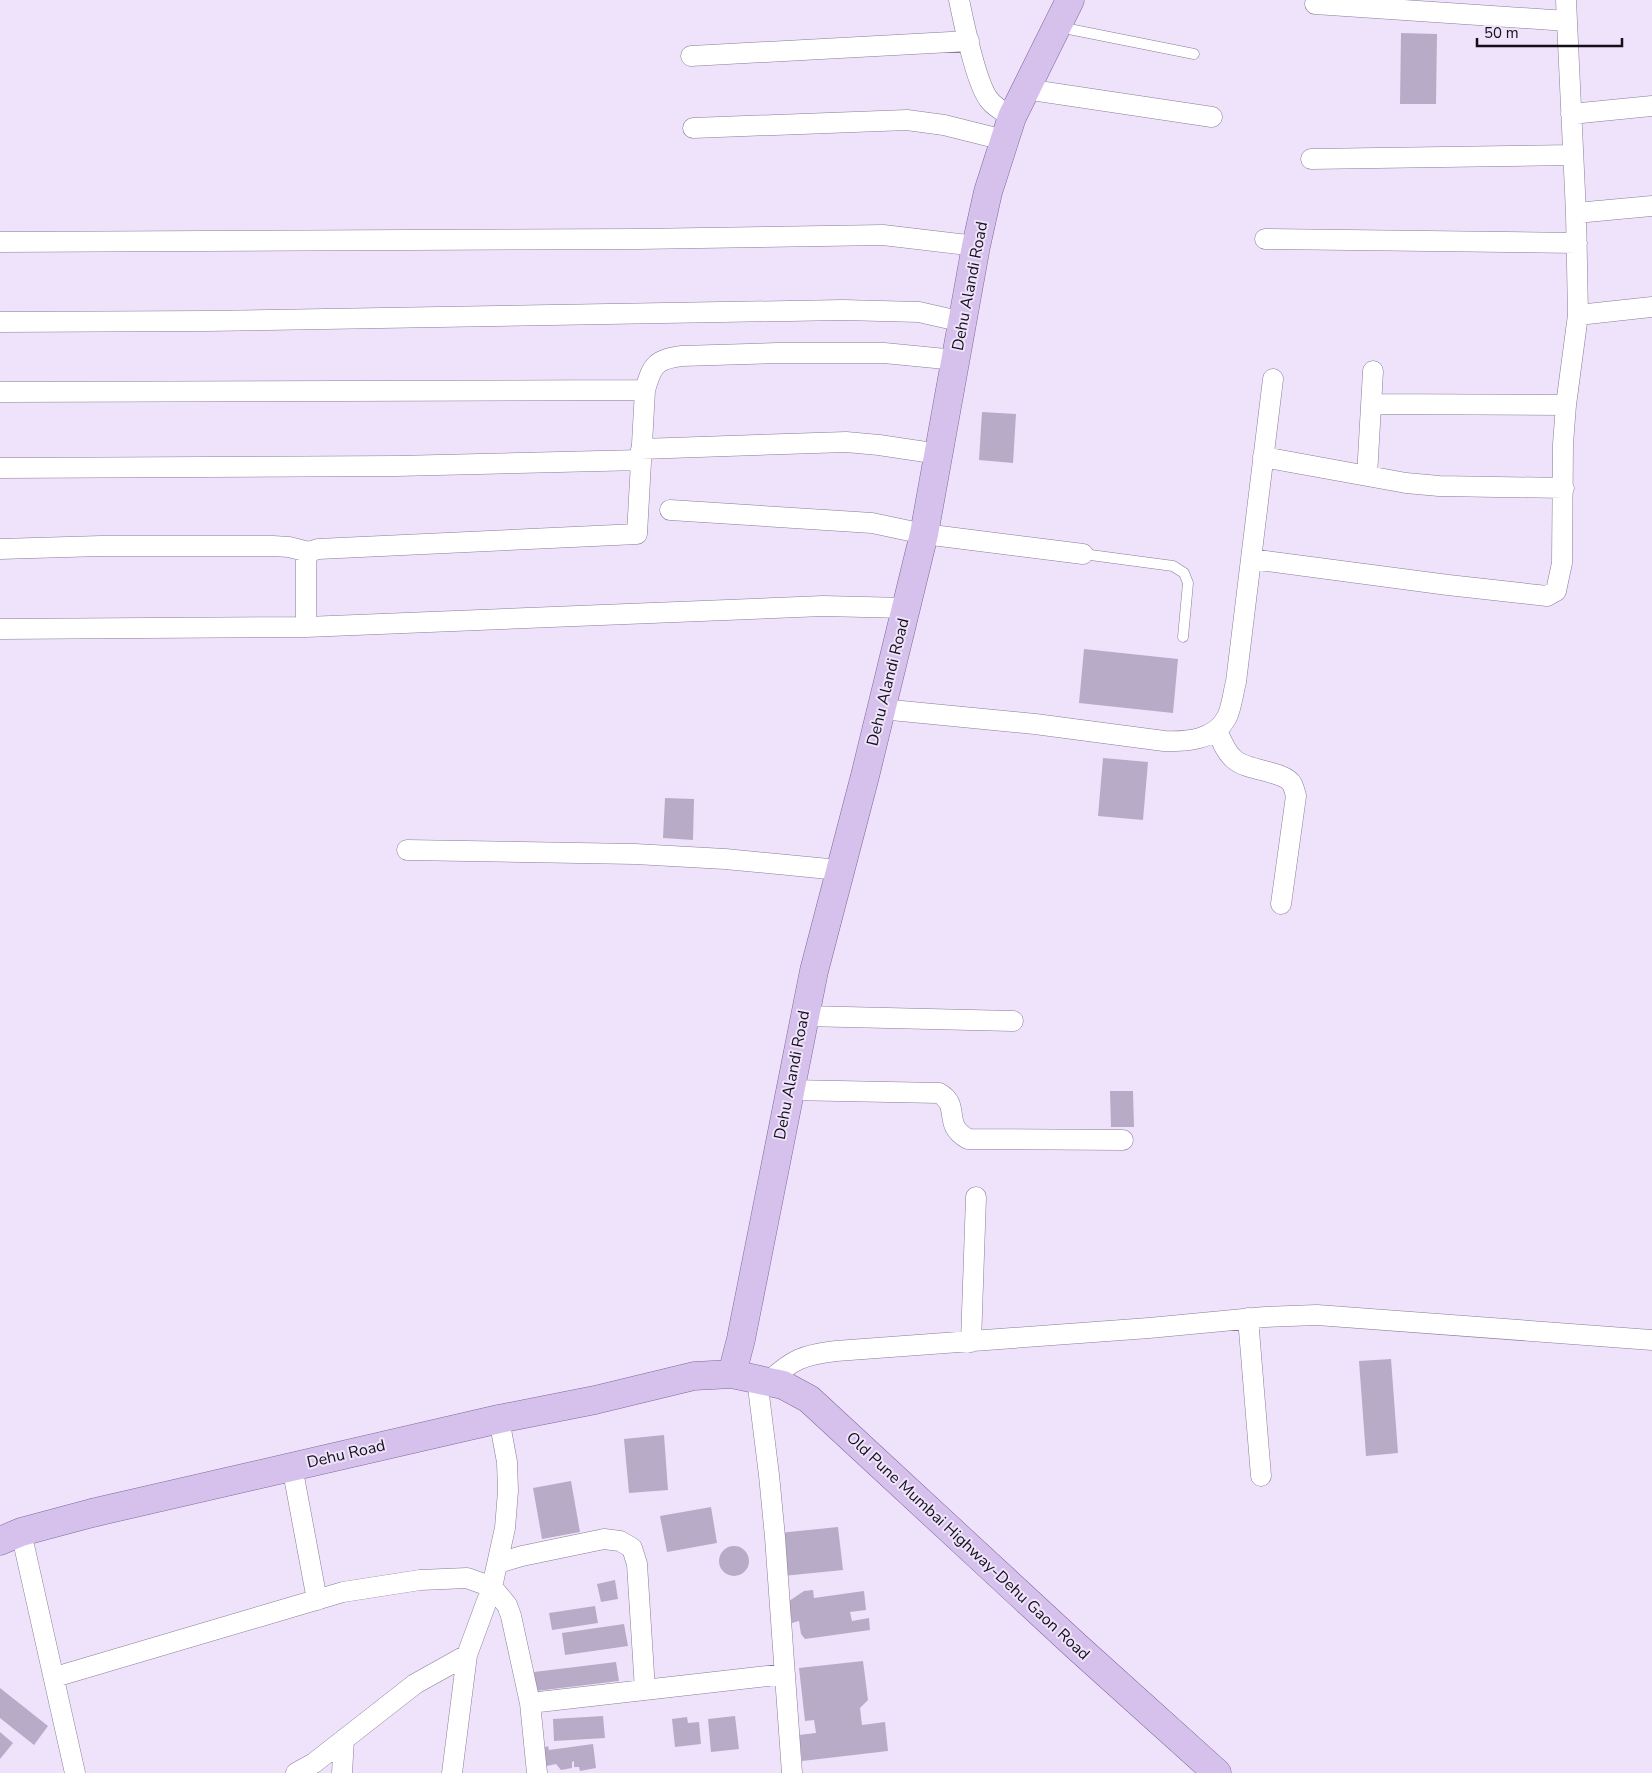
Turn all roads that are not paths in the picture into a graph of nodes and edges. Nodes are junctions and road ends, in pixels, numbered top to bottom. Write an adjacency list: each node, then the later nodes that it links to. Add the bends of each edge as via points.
1 (959, 0): 8 (street)
2 (1070, 0): 7 (main road, Dehu Alandi Road)
3 (1566, 0): 6 (street)
4 (1315, 4): 5 (street)
5 (1467, 7): 6 (street)
6 (1567, 21): 13 (street)
7 (1056, 27): 9 (lane); 11 (main road, Dehu Alandi Road)
8 (969, 41): 10 (street); 16 (street, via 983,90)
9 (1194, 54)
10 (691, 56)
11 (1025, 89): 14 (street); 16 (main road, Dehu Alandi Road)
12 (1652, 106): 13 (street)
13 (1571, 114): 17 (street)
14 (1212, 117)
15 (693, 128): 16 (street, via 907,120)
16 (1008, 129): 24 (main road, Dehu Alandi Road, via 988,192)
17 (1573, 156): 18 (street); 20 (street)
18 (1311, 158)
19 (1652, 206): 20 (street)
20 (1576, 214): 23 (street)
21 (1265, 239): 23 (street)
22 (0, 242): 24 (street, via 883,236)
23 (1576, 243): 26 (street)
24 (976, 246): 28 (main road, Dehu Alandi Road)
25 (1652, 307): 26 (street)
26 (1578, 315): 35 (street)
27 (0, 322): 28 (street, via 843,310 918,312)
28 (963, 322): 29 (main road, Dehu Alandi Road)
29 (956, 360): 32 (street, via 884,354 682,356 656,362); 36 (main road, Dehu Alandi Road)
30 (1373, 371): 34 (street)
31 (1273, 379): 38 (street)
32 (645, 390): 33 (street); 37 (street)
33 (0, 392)
34 (1371, 404): 35 (street); 40 (street)
35 (1566, 405): 41 (street)
36 (939, 454): 37 (street, via 846,442); 43 (main road, Dehu Alandi Road)
37 (641, 455): 39 (street, via 397,466); 45 (street, via 637,534 318,548)
38 (1263, 457): 40 (street); 47 (street)
39 (0, 468)
40 (1366, 476): 41 (street, via 1439,486)
41 (1564, 488): 47 (street, via 1560,579 1556,591 1547,596)
42 (670, 510): 43 (street, via 872,523)
43 (924, 534): 46 (street); 48 (main road, Dehu Alandi Road)
44 (0, 549): 45 (street, via 273,546)
45 (309, 552): 49 (street, via 305,574)
46 (1083, 554): 51 (lane, via 1172,566 1184,573 1188,583)
47 (1250, 558): 53 (street, via 1236,682 1227,716)
48 (906, 608): 49 (street, via 823,606); 52 (main road, Dehu Alandi Road)
49 (306, 627): 50 (street)
50 (0, 629)
51 (1182, 637)
52 (881, 709): 53 (street, via 1035,724 1164,742 1201,739); 55 (main road, Dehu Alandi Road)
53 (1217, 730): 56 (street, via 1235,760 1292,783 1296,796)
54 (407, 850): 55 (street, via 635,854)
55 (839, 870): 57 (main road, Dehu Alandi Road)
56 (1281, 904)
57 (804, 1016): 58 (street); 59 (main road, Dehu Alandi Road)
58 (1014, 1021)
59 (789, 1090): 60 (street, via 939,1094 946,1098 954,1127 968,1139); 66 (main road, Dehu Alandi Road, via 741,1339)
60 (1123, 1140)
61 (976, 1197): 64 (street)
62 (1248, 1318): 63 (street, via 1317,1315); 64 (street); 69 (street)
63 (1652, 1340)
64 (971, 1342): 66 (street, via 815,1354)
65 (694, 1376): 66 (main road, Old Pune Mumbai Highway-Dehu Gaon Road); 67 (main road, Dehu Road)
66 (752, 1378): 75 (street, via 770,1476); 86 (main road, Old Pune Mumbai Highway-Dehu Gaon Road, via 783,1385 809,1399)
67 (499, 1419): 68 (main road, Dehu Road); 71 (street, via 508,1491)
68 (292, 1466): 70 (main road, Dehu Road, via 92,1512); 73 (street)
69 (1261, 1476)
70 (11, 1537): 76 (street)
71 (498, 1563): 72 (street); 77 (street, via 604,1539 620,1541 632,1548 638,1564)
72 (492, 1588): 73 (street, via 467,1578 420,1580 343,1592); 74 (street); 78 (street, via 507,1605 515,1628)
73 (317, 1600): 76 (street)
74 (467, 1655): 79 (street, via 415,1684); 83 (street)
75 (784, 1674): 77 (street); 85 (street)
76 (55, 1677): 80 (street)
77 (645, 1690): 78 (street)
78 (530, 1703): 84 (street)
79 (344, 1739): 81 (street); 82 (street)
80 (75, 1773)
81 (296, 1773)
82 (342, 1773)
83 (452, 1773)
84 (537, 1773)
85 (792, 1773)
86 (1217, 1773)

